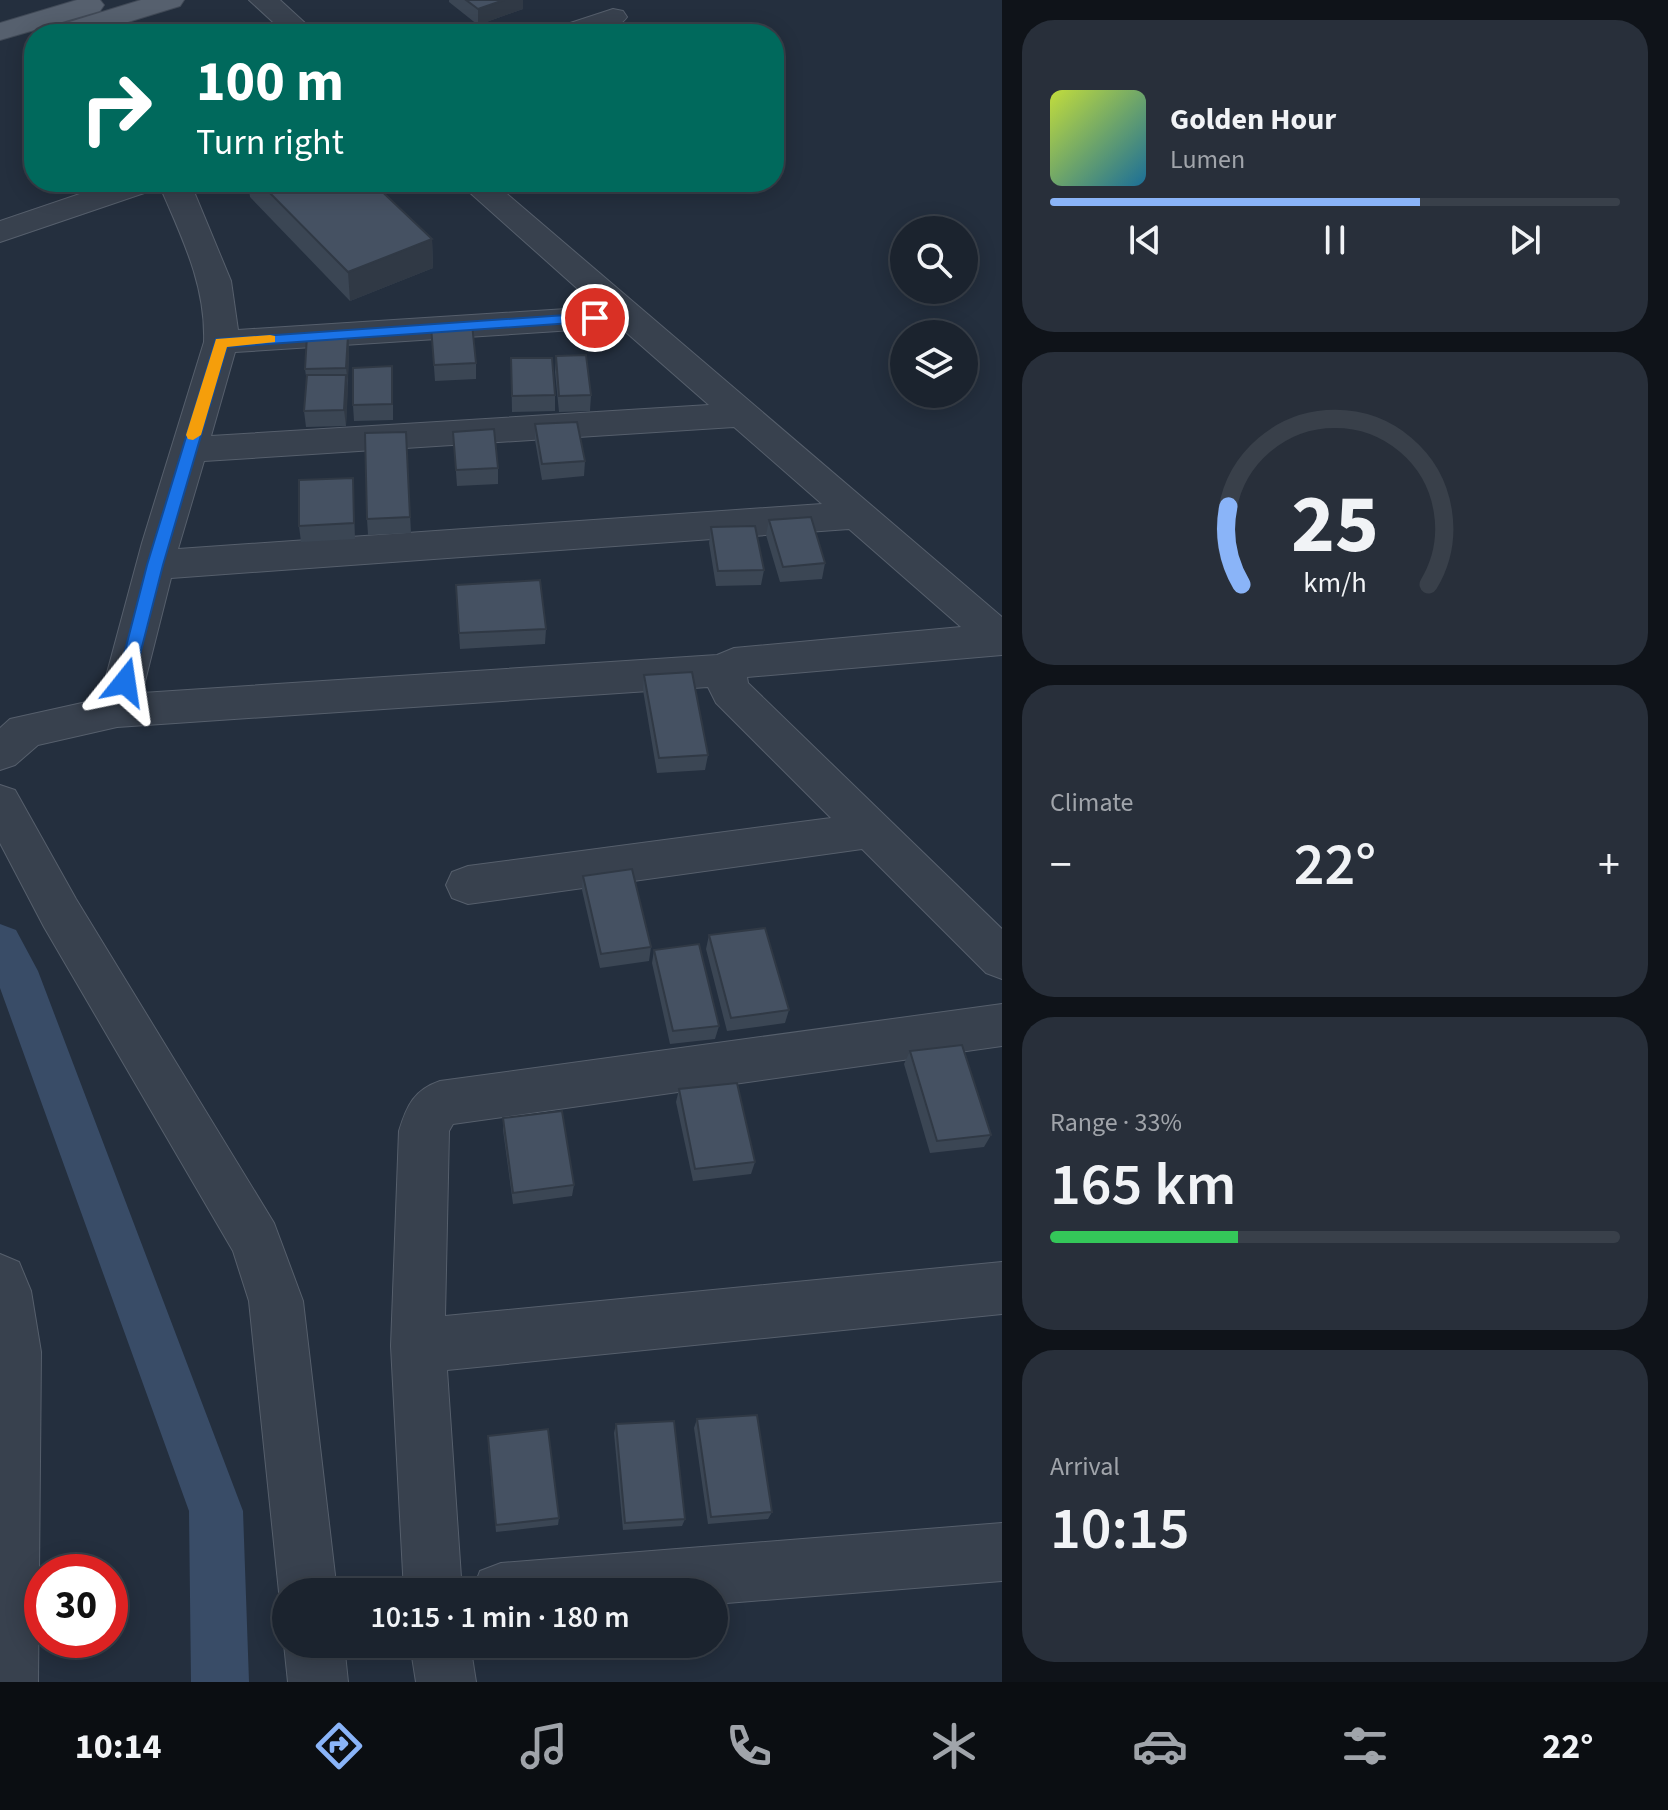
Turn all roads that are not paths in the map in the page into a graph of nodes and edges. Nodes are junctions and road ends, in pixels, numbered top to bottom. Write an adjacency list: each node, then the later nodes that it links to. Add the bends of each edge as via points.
1 (106, 0): 5 (main road)
2 (170, 0): 6 (main road)
3 (263, 0): 7 (street)
4 (613, 17): 8 (street)
5 (26, 24)
6 (92, 24)
7 (291, 24)
8 (593, 24)
9 (24, 25): 10 (main road)
10 (0, 32)
11 (24, 45): 12 (main road)
12 (0, 53)
13 (116, 192): 16 (street)
14 (178, 192): 18 (street, via 220,296)
15 (485, 192): 17 (street)
16 (0, 232)
17 (626, 316): 18 (street); 19 (street)
18 (221, 342): 20 (street)
19 (741, 415): 20 (street); 21 (street)
20 (189, 450): 22 (street)
21 (857, 515): 22 (street); 23 (street)
22 (155, 565): 25 (street)
23 (1001, 639): 24 (street, via 734,663)
24 (727, 670): 25 (street); 28 (street, via 731,692)
25 (117, 711): 26 (street, via 25,731)
26 (0, 753)
27 (0, 802): 37 (street, via 60,913 256,1241 276,1301)
28 (871, 830): 29 (street); 30 (street)
29 (468, 885)
30 (1002, 959)
31 (1002, 1025): 34 (street, via 440,1103 429,1114 424,1131)
32 (0, 1280): 35 (street)
33 (1002, 1288): 34 (street)
34 (418, 1346): 38 (street)
35 (7, 1352): 40 (street)
36 (1002, 1552): 39 (street)
37 (306, 1578)
38 (432, 1578)
39 (676, 1578)
40 (5, 1618): 43 (street)
41 (315, 1658): 44 (street)
42 (442, 1658): 45 (street)
43 (8, 1682)
44 (318, 1682)
45 (446, 1682)

